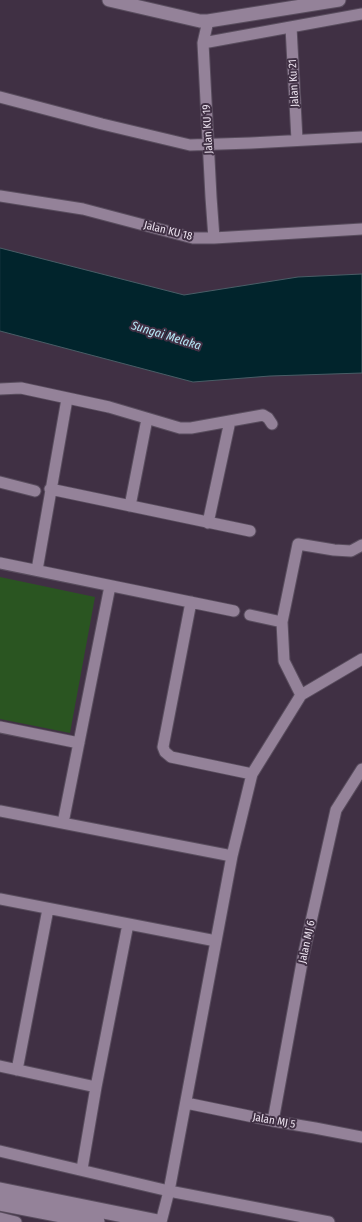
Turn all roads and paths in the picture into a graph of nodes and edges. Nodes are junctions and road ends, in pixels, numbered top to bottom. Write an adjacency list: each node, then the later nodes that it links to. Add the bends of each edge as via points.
1 (109, 0): 4 (street)
2 (340, 0): 3 (street)
3 (316, 2): 6 (street)
4 (147, 5): 6 (street, via 200,21)
5 (362, 14): 7 (street)
6 (208, 21): 8 (street, Jalan KU 19)
7 (291, 27): 8 (street); 11 (street, Jalan Ku 21)
8 (203, 43): 12 (street, Jalan KU 19)
9 (0, 97): 12 (street, via 190,145)
10 (362, 137): 11 (street)
11 (297, 140): 12 (street)
12 (209, 145): 15 (street, Jalan KU 19)
13 (0, 196): 15 (street, Jalan KU 18, via 83,209 192,238)
14 (362, 228): 15 (street, Jalan KU 18)
15 (214, 238)
16 (0, 389): 17 (street, via 21,388)
17 (66, 399): 18 (street); 22 (street)
18 (146, 419): 19 (street, via 180,428); 24 (street)
19 (230, 421): 20 (street, via 263,415); 25 (street)
20 (272, 424)
21 (0, 482): 23 (street)
22 (50, 489): 24 (street); 29 (street)
23 (35, 491)
24 (130, 506): 25 (street)
25 (208, 523): 26 (street)
26 (250, 531)
27 (362, 545): 34 (street, via 351,551 298,544)
28 (0, 563): 29 (street)
29 (37, 570): 30 (street)
30 (110, 586): 31 (street); 38 (street)
31 (191, 602): 32 (street); 40 (street, via 163,747 171,757)
32 (234, 611)
33 (250, 615): 34 (street)
34 (282, 622): 36 (street, via 284,661)
35 (362, 659): 36 (street)
36 (300, 695): 40 (street)
37 (0, 726): 38 (street)
38 (79, 743): 42 (street)
39 (362, 769): 52 (street, Jalan MJ 6, via 336,810 303,956)
40 (252, 774): 43 (street)
41 (0, 811): 42 (street)
42 (63, 823): 43 (street)
43 (232, 856): 47 (street)
44 (0, 899): 45 (street)
45 (48, 908): 46 (street); 49 (street)
46 (128, 924): 47 (street); 50 (street)
47 (216, 941): 51 (street)
48 (0, 1066): 49 (street)
49 (17, 1070): 50 (street)
50 (96, 1087): 55 (street)
51 (186, 1104): 52 (street, Jalan MJ 5); 57 (street)
52 (273, 1121): 53 (street, Jalan MJ 5)
53 (361, 1134)
54 (0, 1151): 55 (street)
55 (82, 1169): 57 (street)
56 (0, 1190): 62 (main road)
57 (169, 1190): 63 (street); 64 (street)
58 (0, 1203): 61 (main road)
59 (0, 1218): 60 (street)
60 (16, 1222)
61 (98, 1222)
62 (158, 1222)
63 (161, 1222)
64 (329, 1222)

